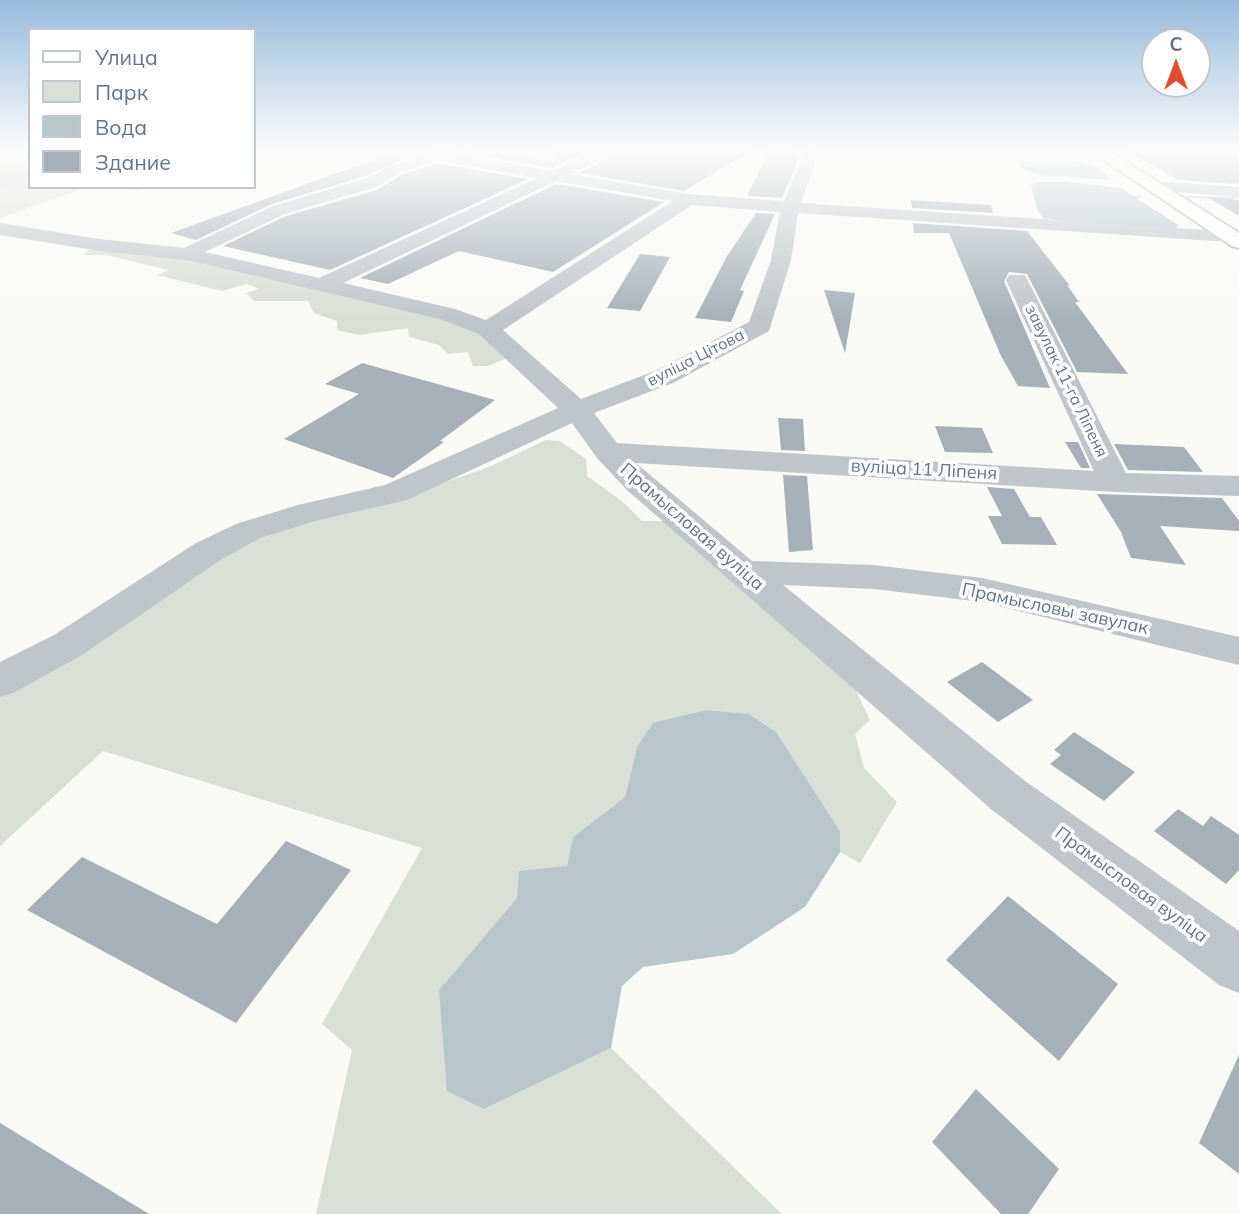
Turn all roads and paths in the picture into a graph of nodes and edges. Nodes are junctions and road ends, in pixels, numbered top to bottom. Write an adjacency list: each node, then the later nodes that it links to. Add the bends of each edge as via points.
1 (287, 208): 9 (street)
2 (486, 208): 11 (street)
3 (676, 208): 12 (street)
4 (786, 208): 5 (street)
5 (790, 208): 8 (street); 13 (street, вуліца Цітова, via 781,260 760,326 664,377)
6 (1186, 208): 8 (main road)
7 (0, 229): 9 (street, Прамысловая вуліца)
8 (1234, 239)
9 (187, 254): 11 (street, Прамысловая вуліца)
10 (1017, 280): 15 (street, завулак 11-га Ліпеня)
11 (324, 284): 12 (street, Прамысловая вуліца)
12 (488, 328): 13 (street, Прамысловая вуліца)
13 (577, 410): 14 (street, Прамысловая вуліца); 19 (street, вуліца Цітова, via 395,493 248,531 209,551 68,645)
14 (608, 452): 15 (street, вуліца 11 Ліпеня); 17 (street, Прамысловая вуліца)
15 (1115, 482): 16 (street, вуліца 11 Ліпеня)
16 (1239, 486)
17 (743, 572): 18 (street, Прамысловы завулак, via 874,577 982,590); 20 (street, Прамысловая вуліца, via 1008,794)
18 (1239, 651)
19 (0, 681)
20 (1239, 965)

